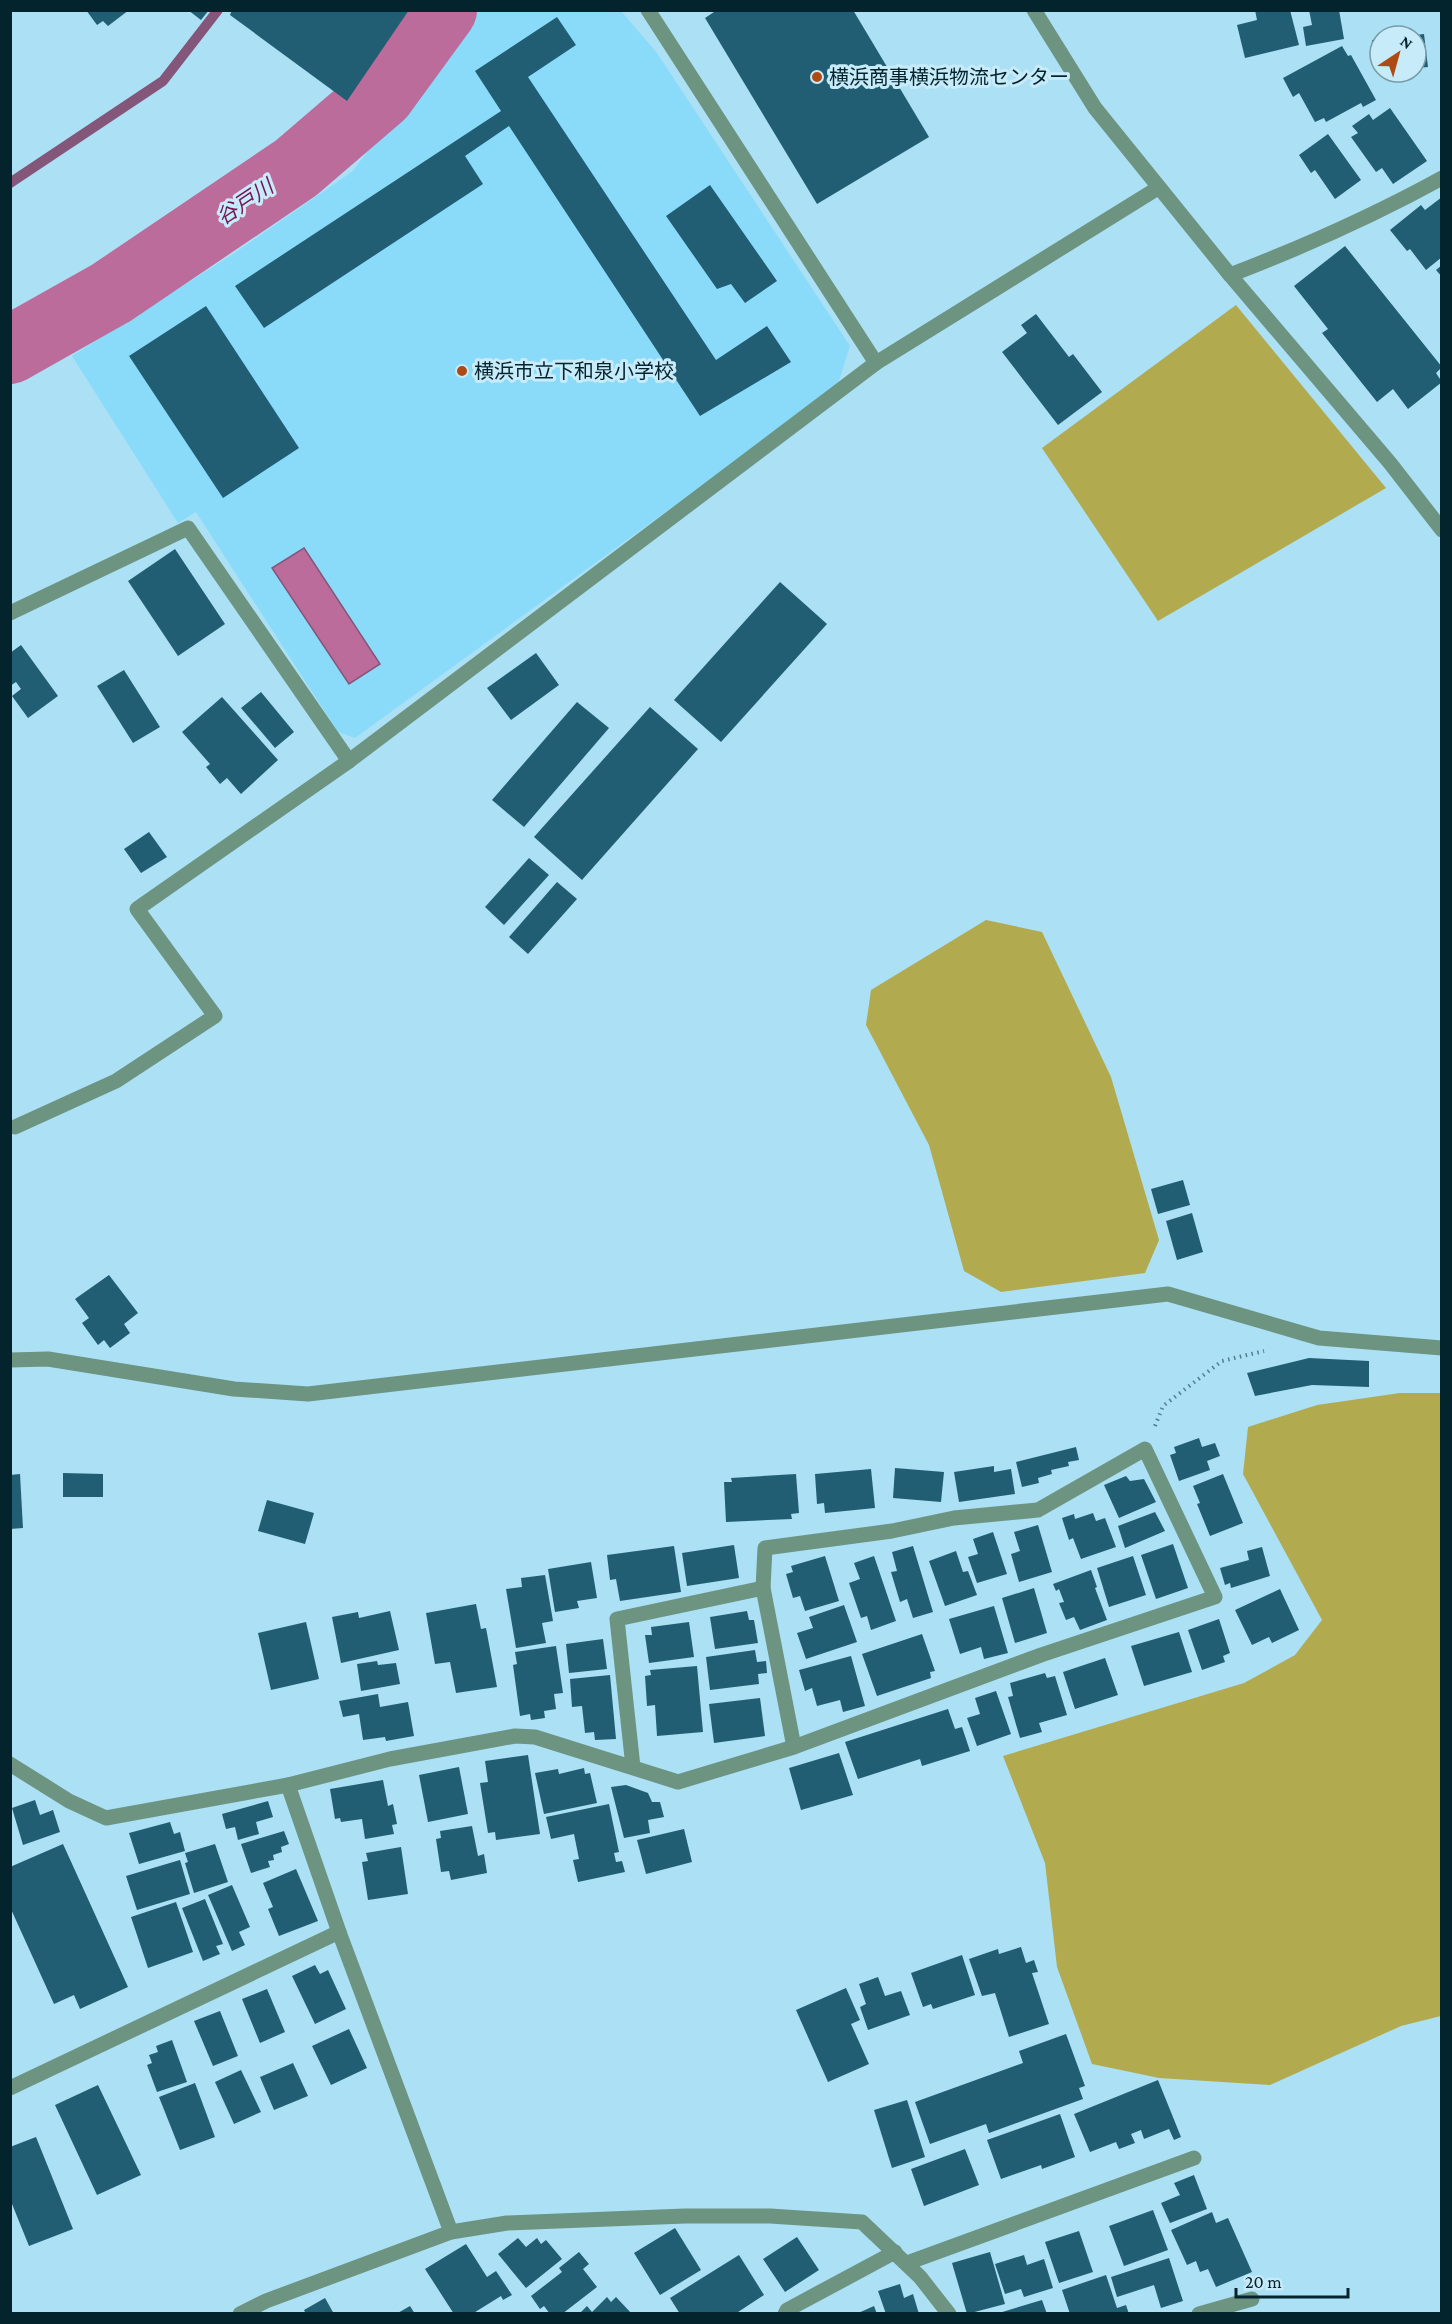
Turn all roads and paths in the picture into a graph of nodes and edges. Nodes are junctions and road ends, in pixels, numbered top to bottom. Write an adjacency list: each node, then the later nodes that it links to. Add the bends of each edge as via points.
1 (648, 10): 6 (street)
2 (1034, 10): 4 (street, via 1095,108)
3 (1442, 178): 5 (street, via 1300,248)
4 (1158, 188): 5 (street); 6 (street)
5 (1230, 275): 7 (street)
6 (876, 363): 9 (street)
7 (1442, 530)
8 (10, 613): 9 (street, via 188,528)
9 (348, 761): 10 (street, via 137,909 215,1016 116,1082)
10 (15, 1127)
11 (1442, 1348): 13 (street, via 1318,1338 1168,1294 308,1394 234,1389 48,1359)
12 (1265, 1351): 14 (path, via 1222,1361 1163,1406)
13 (10, 1360)
14 (1145, 1449): 15 (street, via 1038,1509 765,1548); 16 (street, via 1215,1597 1041,1654)
15 (763, 1588): 16 (street); 18 (street, via 617,1619)
16 (794, 1747): 18 (street, via 678,1782)
17 (10, 1764): 19 (street, via 69,1801 106,1818)
18 (633, 1767): 19 (street, via 535,1737 515,1736)
19 (288, 1785): 20 (street)
20 (339, 1932): 21 (street); 23 (street)
21 (10, 2088)
22 (1194, 2158): 25 (street)
23 (451, 2232): 24 (street, via 507,2223 771,2216 862,2222); 27 (street)
24 (895, 2252): 25 (street); 29 (street)
25 (907, 2264): 30 (street)
26 (1252, 2299): 31 (street)
27 (269, 2307): 28 (street)
28 (240, 2313)
29 (785, 2313)
30 (949, 2313)
31 (1199, 2313)

